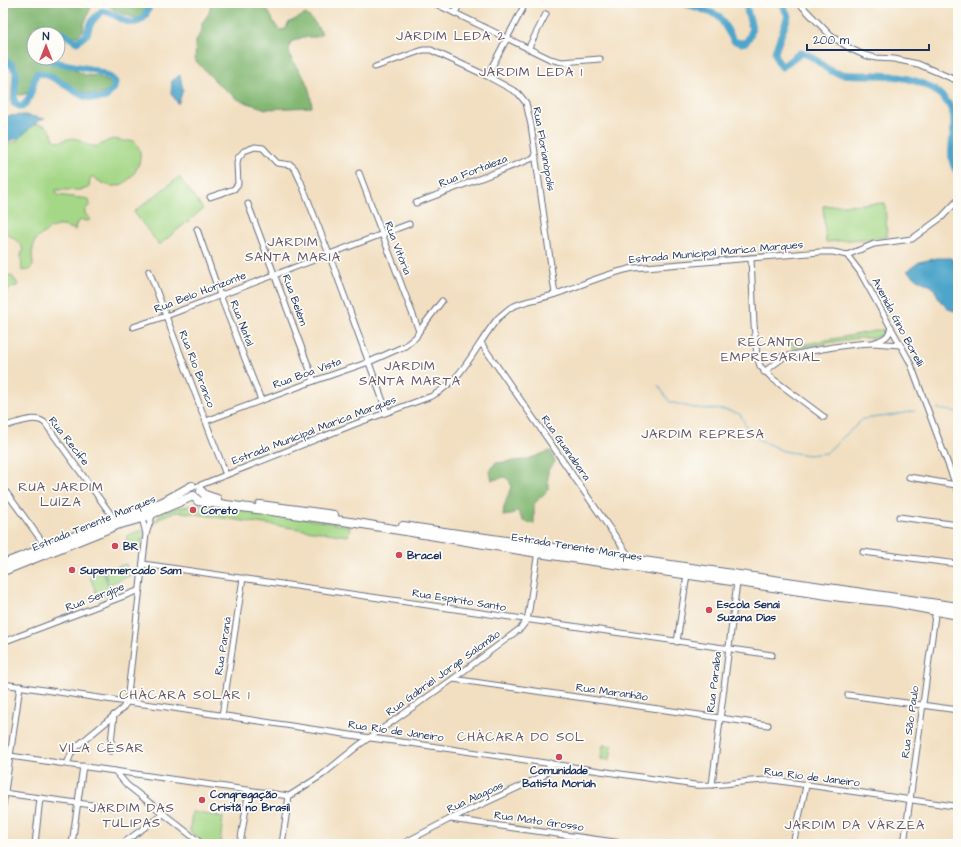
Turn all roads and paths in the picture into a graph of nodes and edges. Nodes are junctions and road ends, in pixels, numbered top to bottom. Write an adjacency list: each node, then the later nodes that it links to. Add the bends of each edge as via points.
1 (434, 3): 5 (street)
2 (460, 3): 5 (street)
3 (799, 3): 12 (street, via 831,36 864,56 918,64)
4 (524, 6): 7 (street)
5 (455, 13): 7 (street)
6 (546, 14): 8 (street)
7 (506, 39): 8 (street); 11 (street)
8 (528, 49): 9 (street, via 556,61)
9 (600, 59)
10 (375, 68): 11 (street, Rua Florianópolis, via 427,49)
11 (487, 76): 13 (street, Rua Florianópolis, via 522,97 528,110)
12 (958, 81)
13 (536, 156): 17 (street, Rua Fortaleza); 27 (street, Rua Florianópolis)
14 (359, 173): 21 (street, Rua Vitória)
15 (210, 197): 22 (street, via 234,189 238,180 237,163 241,154 255,147 263,148 275,162 295,169)
16 (958, 200): 23 (street, via 942,217 912,239 874,244)
17 (416, 203)
18 (248, 204): 26 (street, Rua Belém)
19 (409, 224): 21 (street, Rua Belo Horizonte)
20 (197, 229): 28 (street, Rua Natal)
21 (382, 234): 22 (street, Rua Belo Horizonte); 33 (street, Rua Vitória)
22 (329, 254): 26 (street, Rua Belo Horizonte); 39 (street)
23 (847, 255): 24 (street, Estrada Municipal Marica Marques, via 824,252); 32 (street, Avenida Gino Borelli, via 860,272)
24 (750, 258): 27 (street, Estrada Municipal Marica Marques, via 634,268); 37 (street)
25 (149, 271): 30 (street, Rua Rio Branco)
26 (275, 274): 28 (street, Rua Belo Horizonte); 41 (street, Rua Belém)
27 (555, 294): 34 (street, Estrada Municipal Marica Marques, via 510,308 498,319)
28 (220, 295): 30 (street, Rua Belo Horizonte); 42 (street, Rua Natal)
29 (442, 301): 33 (street, Rua Boa Vista)
30 (166, 316): 31 (street, Rua Belo Horizonte); 45 (street, Rua Rio Branco)
31 (133, 327)
32 (891, 327): 35 (street, via 888,336); 36 (street, Avenida Gino Borelli)
33 (419, 330): 39 (street, Rua Boa Vista, via 413,340 405,346)
34 (481, 343): 43 (street, Estrada Municipal Marica Marques, via 455,379 442,391); 62 (street, Rua Guanabara)
35 (873, 343): 36 (street); 38 (street, via 831,347)
36 (900, 345): 49 (street, Avenida Gino Borelli, via 913,369)
37 (757, 356): 38 (street); 40 (street)
38 (784, 357): 40 (street)
39 (368, 362): 41 (street, Rua Boa Vista); 43 (street)
40 (764, 372): 44 (street)
41 (314, 380): 42 (street, Rua Boa Vista)
42 (261, 400): 45 (street, Rua Boa Vista)
43 (387, 412): 47 (street, Estrada Municipal Marica Marques)
44 (824, 417)
45 (206, 421): 47 (street, Rua Rio Branco)
46 (9, 425): 56 (street, Rua Recife, via 34,419 45,423)
47 (226, 475): 51 (street, Estrada Municipal Marica Marques, via 210,481)
48 (909, 477): 49 (street)
49 (956, 485): 52 (street, Avenida Gino Borelli)
50 (3, 488): 59 (street)
51 (196, 491): 53 (main road, Estrada Tenente Marques); 60 (main road, Estrada Tenente Marques, via 223,500 288,508)
52 (958, 491)
53 (154, 509): 55 (main road, via 142,512); 56 (main road, Estrada Tenente Marques); 58 (street, Rua Sergipe)
54 (899, 517): 57 (street)
55 (142, 518): 58 (street, Rua Sergipe); 66 (main road, Estrada Tenente Marques)
56 (115, 520): 59 (main road, Estrada Tenente Marques)
57 (958, 525)
58 (146, 534): 64 (street, Rua Sergipe)
59 (47, 548): 63 (main road, Estrada Tenente Marques)
60 (539, 550): 62 (main road, Estrada Tenente Marques); 74 (street)
61 (863, 552): 65 (street)
62 (631, 563): 67 (main road, Estrada Tenente Marques); 71 (main road, Estrada Tenente Marques)
63 (3, 564)
64 (143, 564): 68 (street, Rua Espírito Santo); 70 (street, Rua Sergipe)
65 (958, 564)
66 (3, 571)
67 (687, 575): 69 (main road, Estrada Tenente Marques); 76 (street)
68 (243, 578): 74 (street, Rua Espírito Santo); 87 (street, Rua Paraná)
69 (737, 582): 71 (main road, Estrada Tenente Marques, via 855,599); 77 (street, Rua Paraíba)
70 (140, 590): 75 (street, Rua Sergipe); 83 (street)
71 (936, 607): 72 (main road, Estrada Tenente Marques); 73 (main road, Estrada Tenente Marques); 84 (street, Rua São Paulo)
72 (958, 607)
73 (958, 615)
74 (527, 620): 76 (street, Rua Espírito Santo); 79 (street, Rua Gabriel Jorge Salomão, via 513,635)
75 (3, 642)
76 (677, 642): 77 (street, Rua Espírito Santo)
77 (728, 650): 78 (street, Rua Espírito Santo); 88 (street, Rua Paraíba)
78 (772, 655)
79 (453, 679): 88 (street, Rua Maranhão); 90 (street, Rua Gabriel Jorge Salomão)
80 (3, 684): 81 (street, Rua Rio de Janeiro)
81 (20, 686): 83 (street, Rua Rio de Janeiro); 93 (street)
82 (848, 695): 84 (street)
83 (127, 702): 86 (street); 87 (street, Rua Rio de Janeiro)
84 (922, 706): 85 (street); 104 (street, Rua São Paulo)
85 (958, 710)
86 (114, 715): 91 (street); 95 (street, via 76,747)
87 (222, 716): 90 (street, Rua Rio de Janeiro)
88 (720, 718): 89 (street, Rua Maranhão); 98 (street, Rua Paraíba)
89 (768, 725)
90 (370, 738): 94 (street, Rua Rio de Janeiro); 102 (street, Rua Gabriel Jorge Salomão, via 322,775)
91 (110, 751)
92 (3, 755): 93 (street)
93 (10, 756): 95 (street); 101 (street)
94 (550, 763): 98 (street, Rua Rio de Janeiro, via 686,784); 109 (street, Rua Alagoas, via 548,771 543,776)
95 (66, 764): 96 (street)
96 (83, 766): 97 (street); 105 (street)
97 (116, 771): 100 (street); 110 (street, via 127,785)
98 (712, 785): 99 (street, Rua Rio de Janeiro, via 765,780)
99 (806, 786): 104 (street, Rua Rio de Janeiro); 123 (street)
100 (249, 790): 102 (street); 119 (street)
101 (4, 793): 103 (street); 106 (street)
102 (289, 796): 120 (street)
103 (40, 798): 105 (street); 115 (street)
104 (910, 801): 107 (street, Rua Rio de Janeiro); 124 (street, Rua São Paulo)
105 (78, 803): 108 (street); 116 (street)
106 (3, 806)
107 (954, 806)
108 (107, 807)
109 (468, 810): 111 (street, Rua Alagoas); 112 (street)
110 (163, 814): 117 (street); 118 (street)
111 (450, 819): 112 (street, Rua Mato Grosso); 113 (street, Rua Alagoas)
112 (469, 821): 114 (street, Rua Mato Grosso)
113 (412, 842): 121 (street, Rua Alagoas)
114 (595, 842): 122 (street, Rua Mato Grosso)
115 (35, 844)
116 (72, 844)
117 (122, 844)
118 (200, 844)
119 (240, 844)
120 (282, 844)
121 (402, 844)
122 (629, 844)
123 (793, 844)
124 (904, 844)

